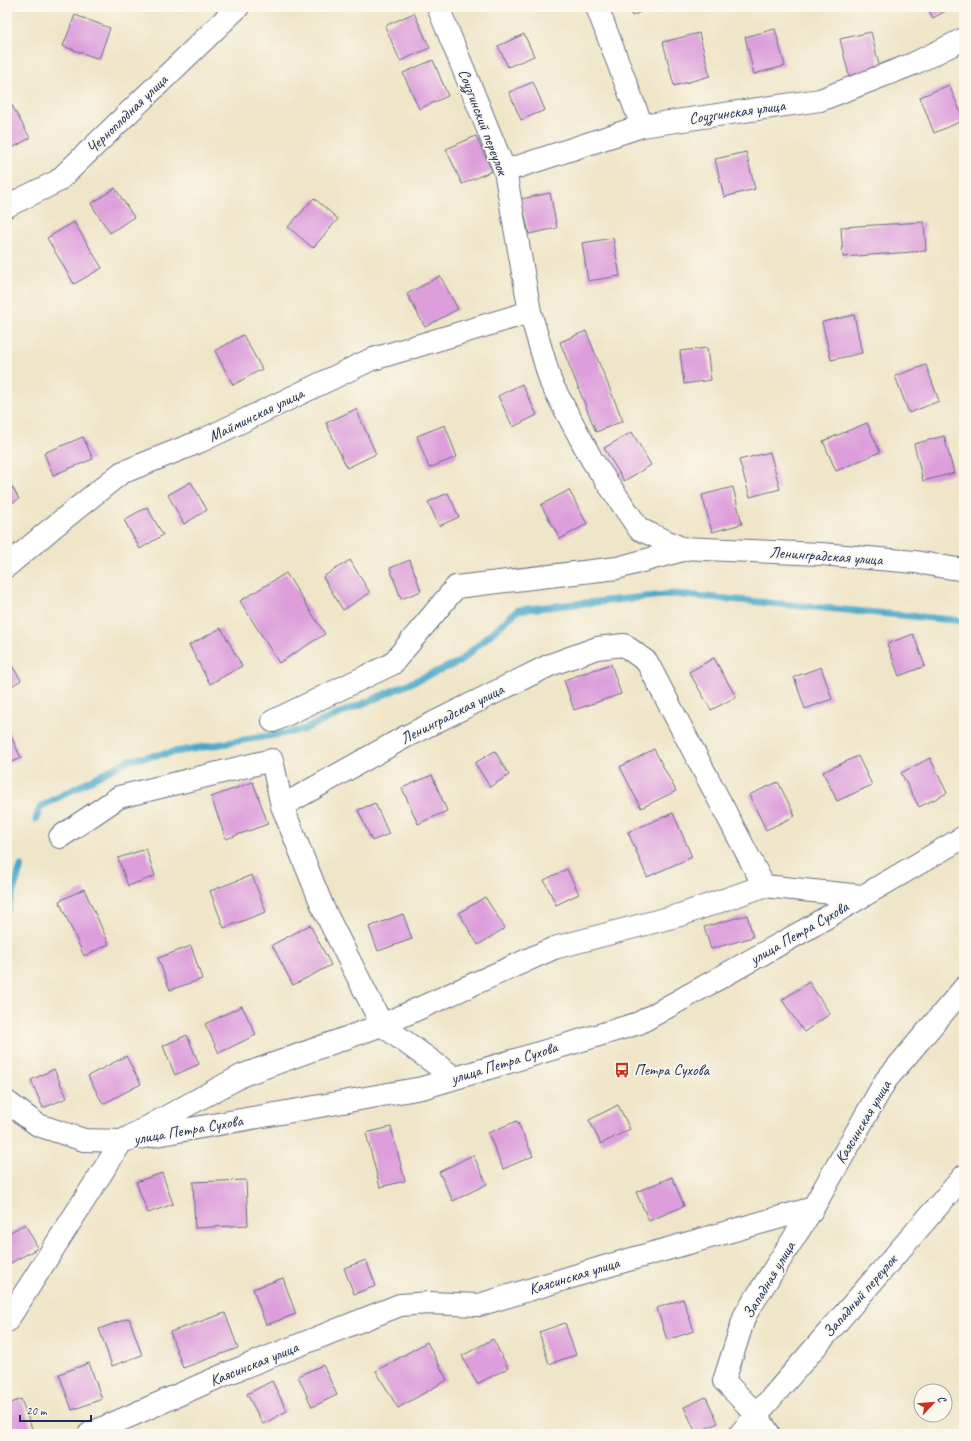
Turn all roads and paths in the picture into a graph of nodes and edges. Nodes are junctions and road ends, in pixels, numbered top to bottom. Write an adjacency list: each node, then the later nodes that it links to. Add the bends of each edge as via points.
1 (238, 7): 7 (street, Черноплодная улица, via 58,181)
2 (438, 7): 6 (street, Соузгинский переулок)
3 (597, 7): 5 (street)
4 (964, 39): 5 (street, Соузгинская улица, via 913,64 820,100)
5 (642, 126): 6 (street, Соузгинская улица)
6 (504, 171): 8 (street, Соузгинский переулок)
7 (7, 206)
8 (530, 312): 9 (street, Ленинградская улица, via 551,383 592,460 639,529); 10 (street, Майминская улица, via 370,360 201,441 121,473)
9 (688, 549): 11 (street, Ленинградская улица, via 821,554 915,562); 12 (street, Ленинградская улица, via 617,568 456,587 392,664)
10 (7, 566)
11 (964, 570)
12 (273, 721)
13 (282, 806): 15 (street, via 272,760 119,797); 16 (street, Ленинградская улица, via 405,737 550,665 597,648 624,645 647,662); 19 (street, via 324,910)
14 (964, 836): 17 (street, улица Петра Сухова)
15 (60, 837)
16 (764, 886): 17 (street); 19 (street, via 680,915 554,948)
17 (862, 896): 20 (street, улица Петра Сухова, via 640,1023)
18 (964, 988): 24 (street, Каясинская улица, via 886,1080)
19 (382, 1025): 20 (street); 22 (street, via 243,1075)
20 (455, 1078): 22 (street, улица Петра Сухова, via 422,1088)
21 (7, 1102): 22 (street, улица Петра Сухова, via 38,1125 84,1140)
22 (122, 1142): 25 (street)
23 (964, 1176): 26 (street, Западный переулок)
24 (813, 1208): 26 (street, Западная улица, via 745,1315 724,1381); 27 (street, Каясинская улица, via 479,1305 400,1305 226,1374)
25 (7, 1321)
26 (757, 1415): 28 (street, Западный переулок); 29 (street, Западная улица)
27 (89, 1434)
28 (740, 1434)
29 (769, 1434)

